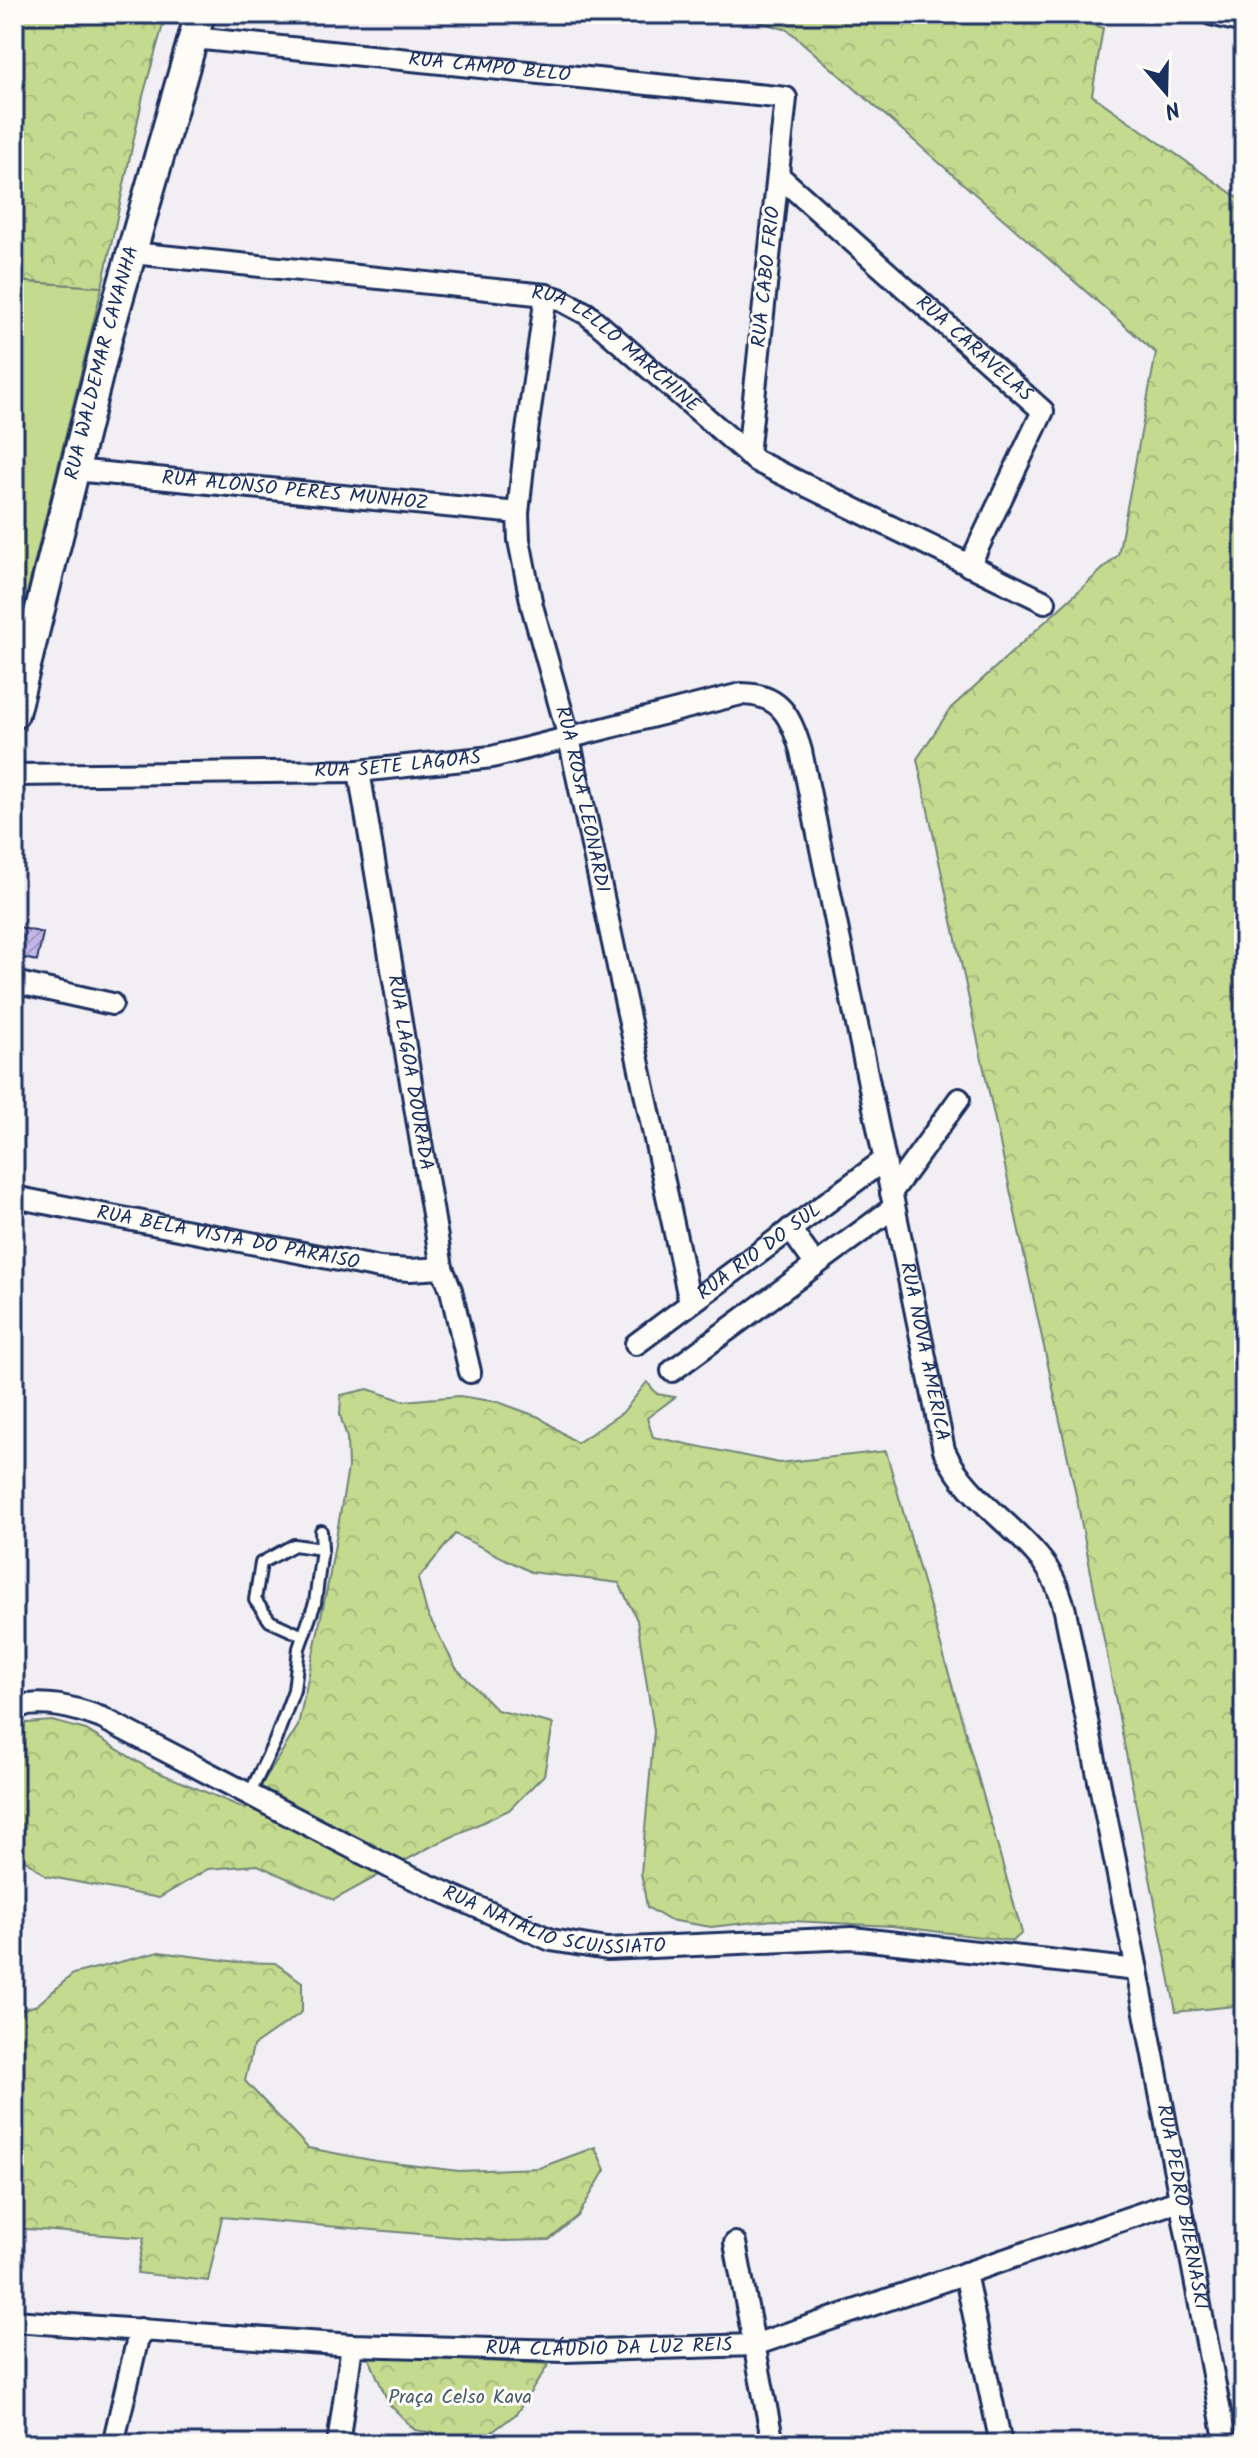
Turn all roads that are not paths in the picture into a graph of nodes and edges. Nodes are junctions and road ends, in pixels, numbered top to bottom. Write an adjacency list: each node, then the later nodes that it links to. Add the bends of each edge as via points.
1 (1211, 14): 2 (street)
2 (1244, 22)
3 (197, 26): 4 (street, RUA CAMPO BELO); 6 (street, RUA WALDEMAR CAVANHA)
4 (786, 98): 5 (street, RUA CABO FRIO)
5 (778, 175): 8 (street, RUA CABO FRIO); 11 (street, RUA CARAVELAS, via 1043,411)
6 (132, 253): 7 (street, RUA LELLO MARCHINE); 9 (street, RUA WALDEMAR CAVANHA)
7 (546, 295): 8 (street, RUA LELLO MARCHINE, via 587,314); 10 (street, RUA ROSA LEONARDI)
8 (748, 455): 11 (street, RUA LELLO MARCHINE)
9 (74, 470): 10 (street, RUA ALONSO PERES MUNHOZ); 14 (street, RUA WALDEMAR CAVANHA)
10 (518, 513): 15 (street, RUA ROSA LEONARDI, via 524,573)
11 (969, 566): 12 (street, RUA LELLO MARCHINE)
12 (1045, 602)
13 (773, 701): 15 (street, RUA SETE LAGOAS, via 755,694 725,697); 21 (street, RUA NOVA AMÉRICA, via 789,720 801,751)
14 (14, 714)
15 (569, 738): 16 (street, RUA SETE LAGOAS, via 492,757); 27 (street, RUA ROSA LEONARDI)
16 (359, 771): 17 (street, RUA SETE LAGOAS); 26 (street, RUA LAGOA DOURADA)
17 (14, 775)
18 (14, 982): 19 (street)
19 (112, 1004)
20 (959, 1099): 23 (street)
21 (884, 1160): 23 (street, RUA NOVA AMÉRICA); 24 (street, RUA RIO DO SUL)
22 (14, 1197): 26 (street, RUA BELA VISTA DO PARAÍSO, via 380,1268)
23 (892, 1201): 25 (street); 36 (street, RUA NOVA AMÉRICA, via 944,1450 961,1480 1039,1556 1060,1591)
24 (790, 1229): 25 (street); 27 (street, RUA RIO DO SUL)
25 (816, 1265): 29 (street)
26 (442, 1268): 30 (street, RUA LAGOA DOURADA)
27 (690, 1303): 28 (street, RUA RIO DO SUL)
28 (636, 1344)
29 (672, 1371)
30 (470, 1372)
31 (321, 1531): 32 (lane)
32 (322, 1549): 33 (lane, via 315,1603); 33 (lane, via 294,1545 261,1563 255,1600 270,1621)
33 (303, 1636): 35 (lane, via 294,1690)
34 (14, 1707): 35 (street, RUA NATÁLIO SCUISSIATO, via 61,1705 102,1718)
35 (250, 1793): 36 (street, RUA NATÁLIO SCUISSIATO, via 440,1892 522,1929 578,1946 635,1949 852,1938)
36 (1137, 1970): 37 (street, RUA PEDRO BIERNASKI)
37 (1181, 2200): 39 (street, RUA CLÁUDIO DA LUZ REIS); 48 (street, RUA PEDRO BIERNASKI)
38 (735, 2243): 43 (street)
39 (965, 2273): 43 (street, RUA CLÁUDIO DA LUZ REIS); 47 (street)
40 (14, 2321): 41 (street, RUA CLÁUDIO DA LUZ REIS)
41 (140, 2329): 42 (street, RUA CLÁUDIO DA LUZ REIS); 44 (street)
42 (352, 2345): 43 (street, RUA CLÁUDIO DA LUZ REIS, via 577,2351); 45 (street)
43 (754, 2345): 46 (street)
44 (113, 2444)
45 (338, 2444)
46 (773, 2444)
47 (1001, 2444)
48 (1226, 2444)

